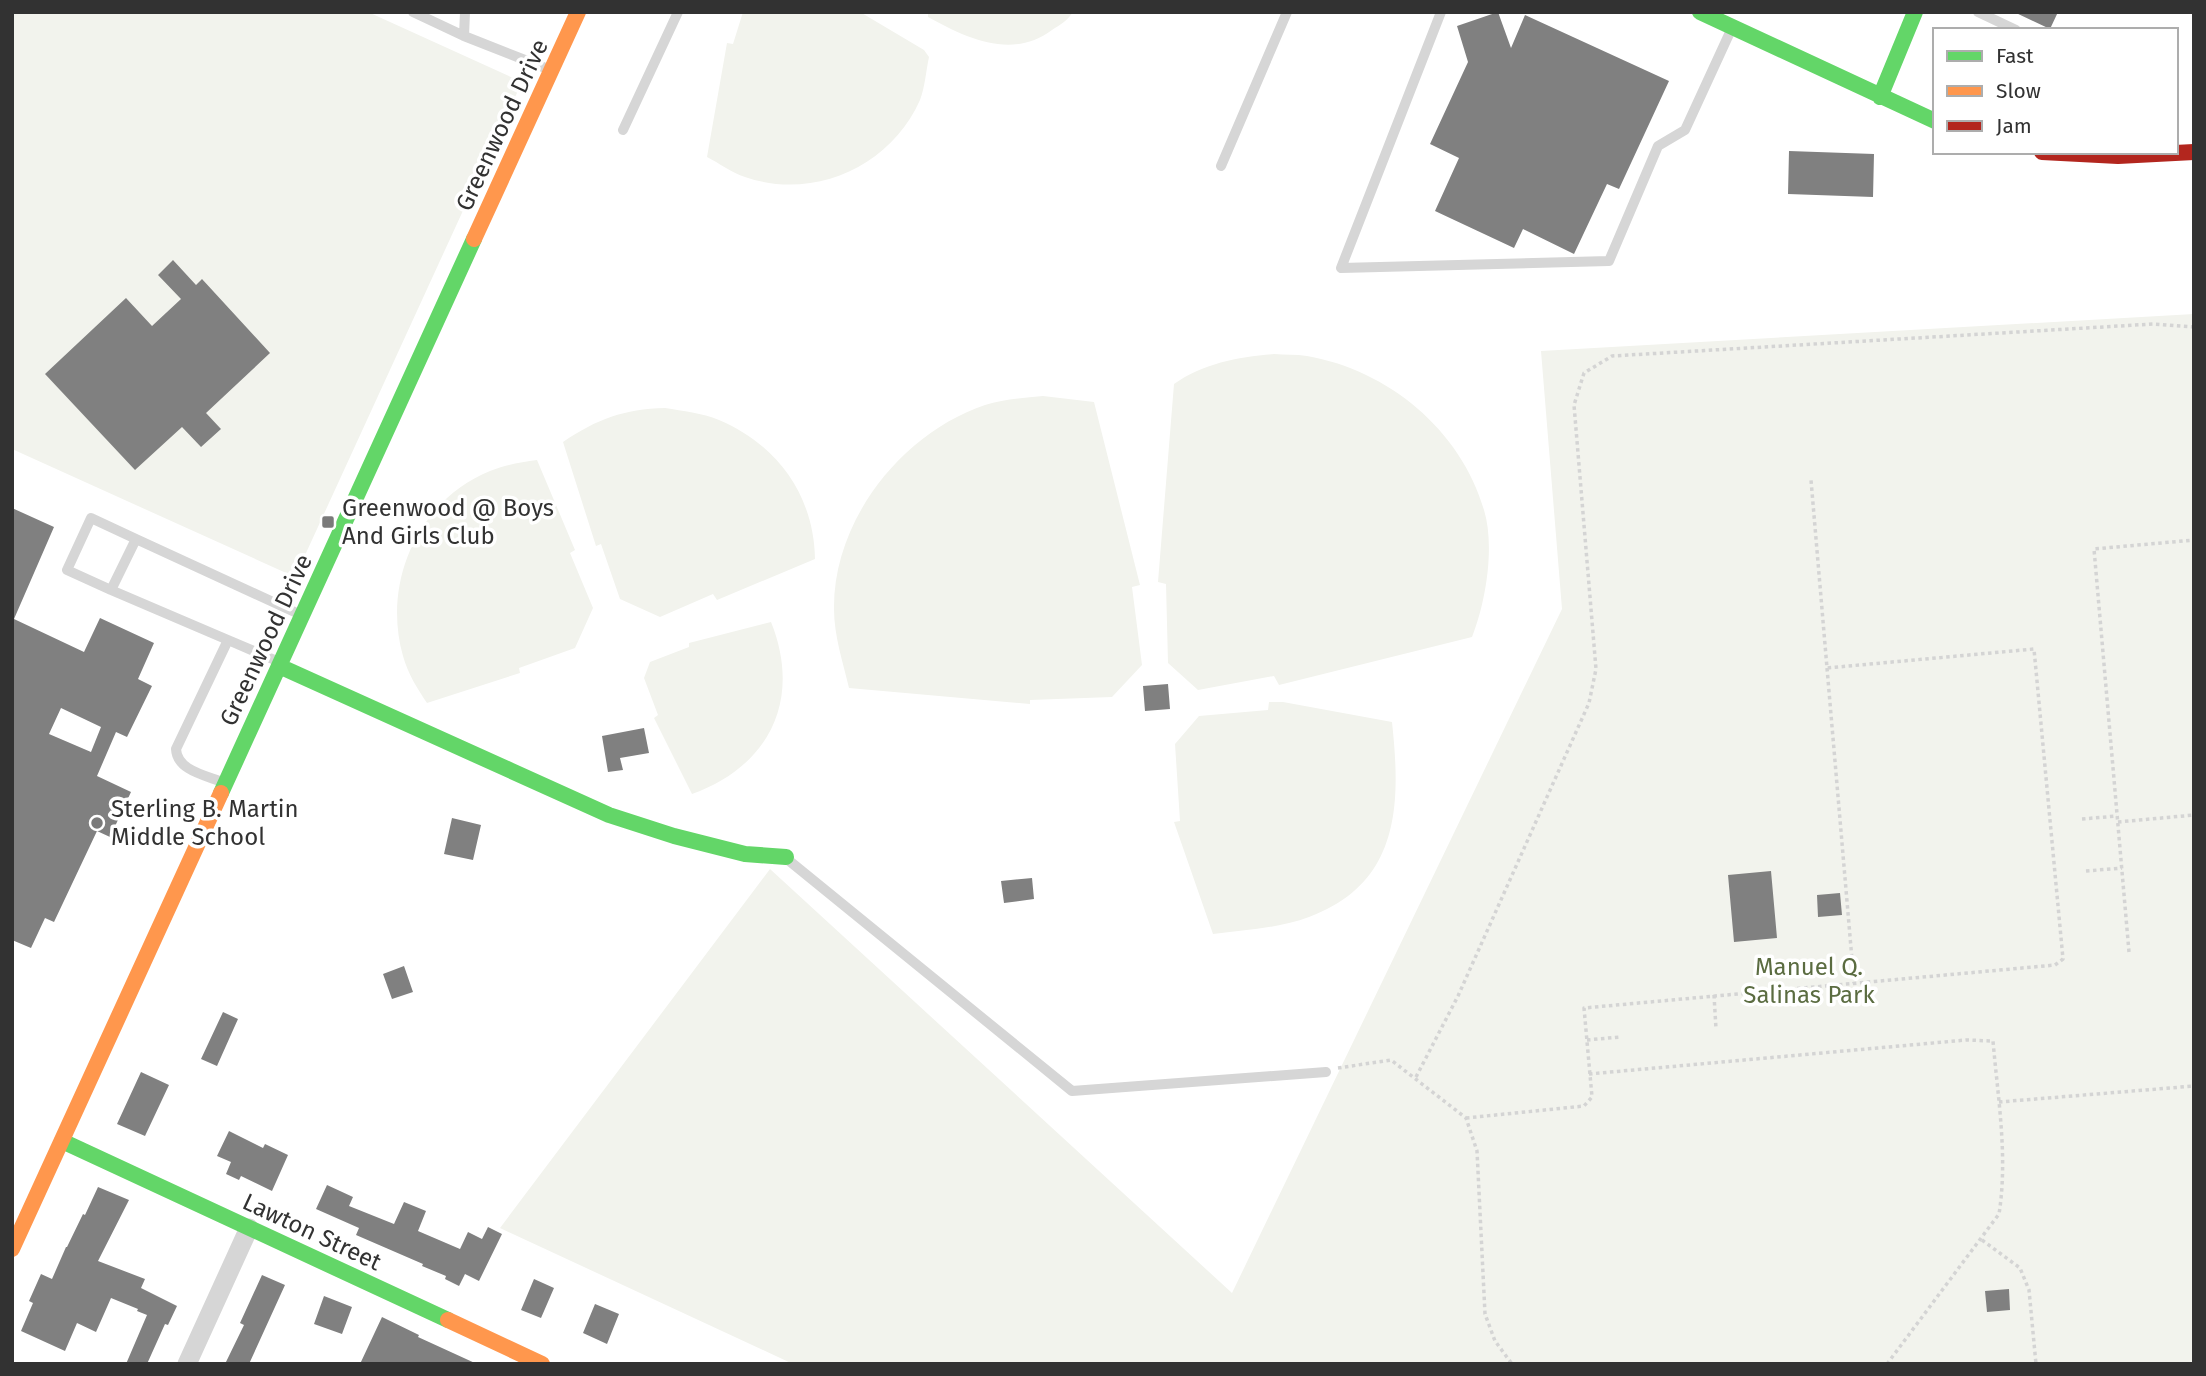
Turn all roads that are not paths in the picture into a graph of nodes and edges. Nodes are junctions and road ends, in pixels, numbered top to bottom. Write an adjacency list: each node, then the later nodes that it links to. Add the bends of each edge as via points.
1 (413, 12): 12 (lane)
2 (465, 12): 12 (lane)
3 (578, 12): 13 (main road, Greenwood Drive)
4 (678, 12): 16 (lane)
5 (1287, 12): 19 (lane)
6 (1441, 12): 10 (lane, via 1341,268 1609,261 1658,146 1685,130)
7 (1700, 12): 10 (main road)
8 (1915, 12): 14 (main road)
9 (1978, 12): 11 (lane)
10 (1733, 26): 14 (main road)
11 (2012, 28)
12 (464, 36): 13 (lane)
13 (551, 71): 22 (main road, Greenwood Drive)
14 (1880, 97): 15 (main road)
15 (1933, 120)
16 (623, 130)
17 (2060, 154): 18 (main road)
18 (2176, 154)
19 (1221, 166)
20 (136, 539): 21 (lane); 21 (lane, via 91,518 67,570); 22 (lane)
21 (111, 590): 23 (lane)
22 (302, 615): 24 (main road, Greenwood Drive)
23 (228, 640): 24 (lane); 25 (lane, via 176,749 181,764)
24 (280, 664): 25 (main road, Greenwood Drive); 26 (main road, via 609,815 745,854)
25 (225, 784): 28 (main road, Greenwood Drive)
26 (786, 857): 27 (lane, via 1072,1091)
27 (1326, 1072)
28 (62, 1141): 29 (main road, Lawton Street); 30 (main road, Greenwood Drive)
29 (249, 1228): 31 (street); 32 (main road, Lawton Street)
30 (12, 1249)
31 (187, 1364)
32 (542, 1364)

